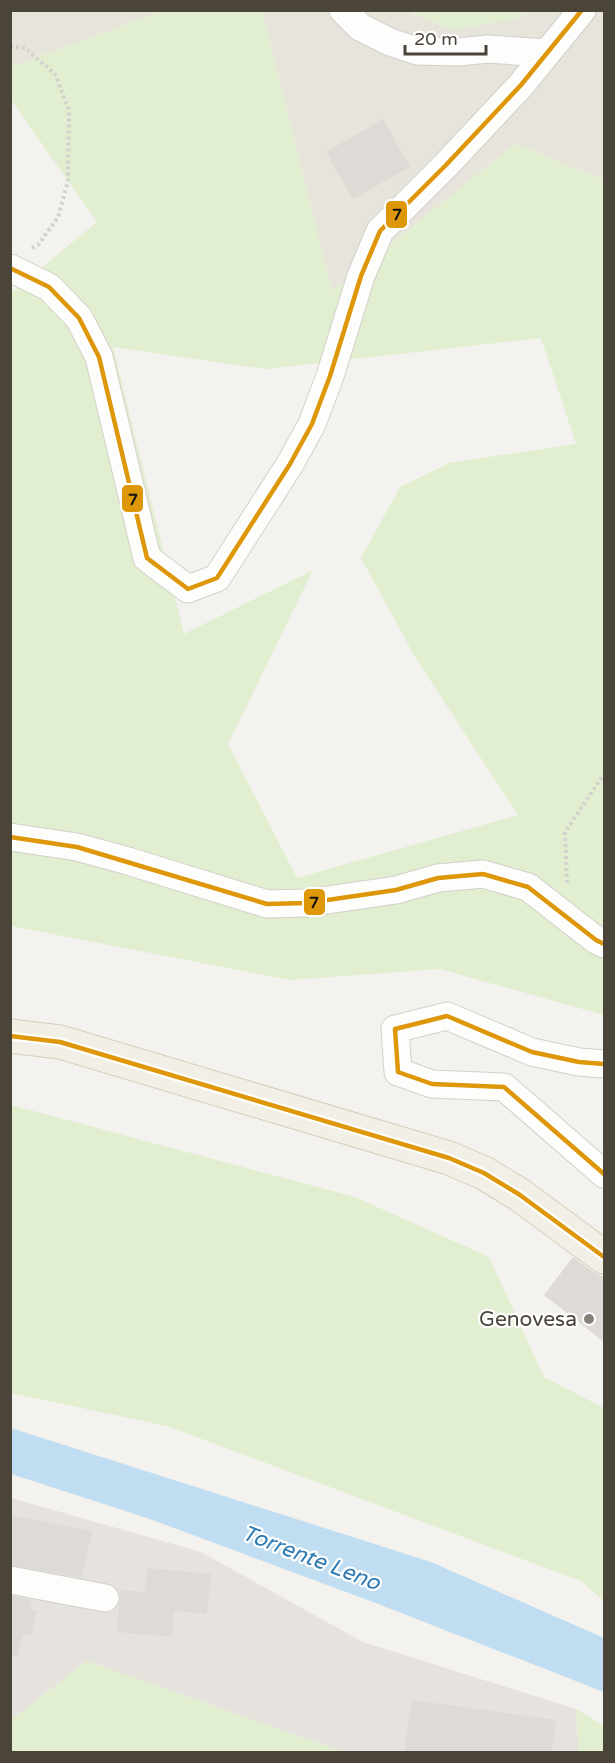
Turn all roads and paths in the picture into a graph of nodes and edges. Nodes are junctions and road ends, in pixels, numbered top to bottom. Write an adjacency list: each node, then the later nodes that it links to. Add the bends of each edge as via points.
1 (343, 10): 4 (street, via 360,27 417,51 488,49)
2 (582, 10): 4 (street)
3 (10, 46): 5 (path, via 25,48 55,74 69,110 68,182 58,217 38,245)
4 (545, 54): 5 (street, via 521,85 380,231 312,424 217,578 198,586 188,589 147,558 99,357 80,318)
5 (20, 259)
6 (604, 774): 8 (path, via 565,832 567,882)
7 (10, 837): 9 (street, via 77,847 267,904 307,903 385,892 438,878 483,874 528,887)
8 (572, 892)
9 (604, 944)
10 (10, 1036): 13 (main road, via 60,1042 450,1158 484,1173 520,1196)
11 (604, 1064): 12 (street, via 532,1052 447,1016 395,1029 398,1072 432,1084 504,1087)
12 (604, 1173)
13 (604, 1257)
14 (10, 1580): 15 (street)
15 (105, 1598)

